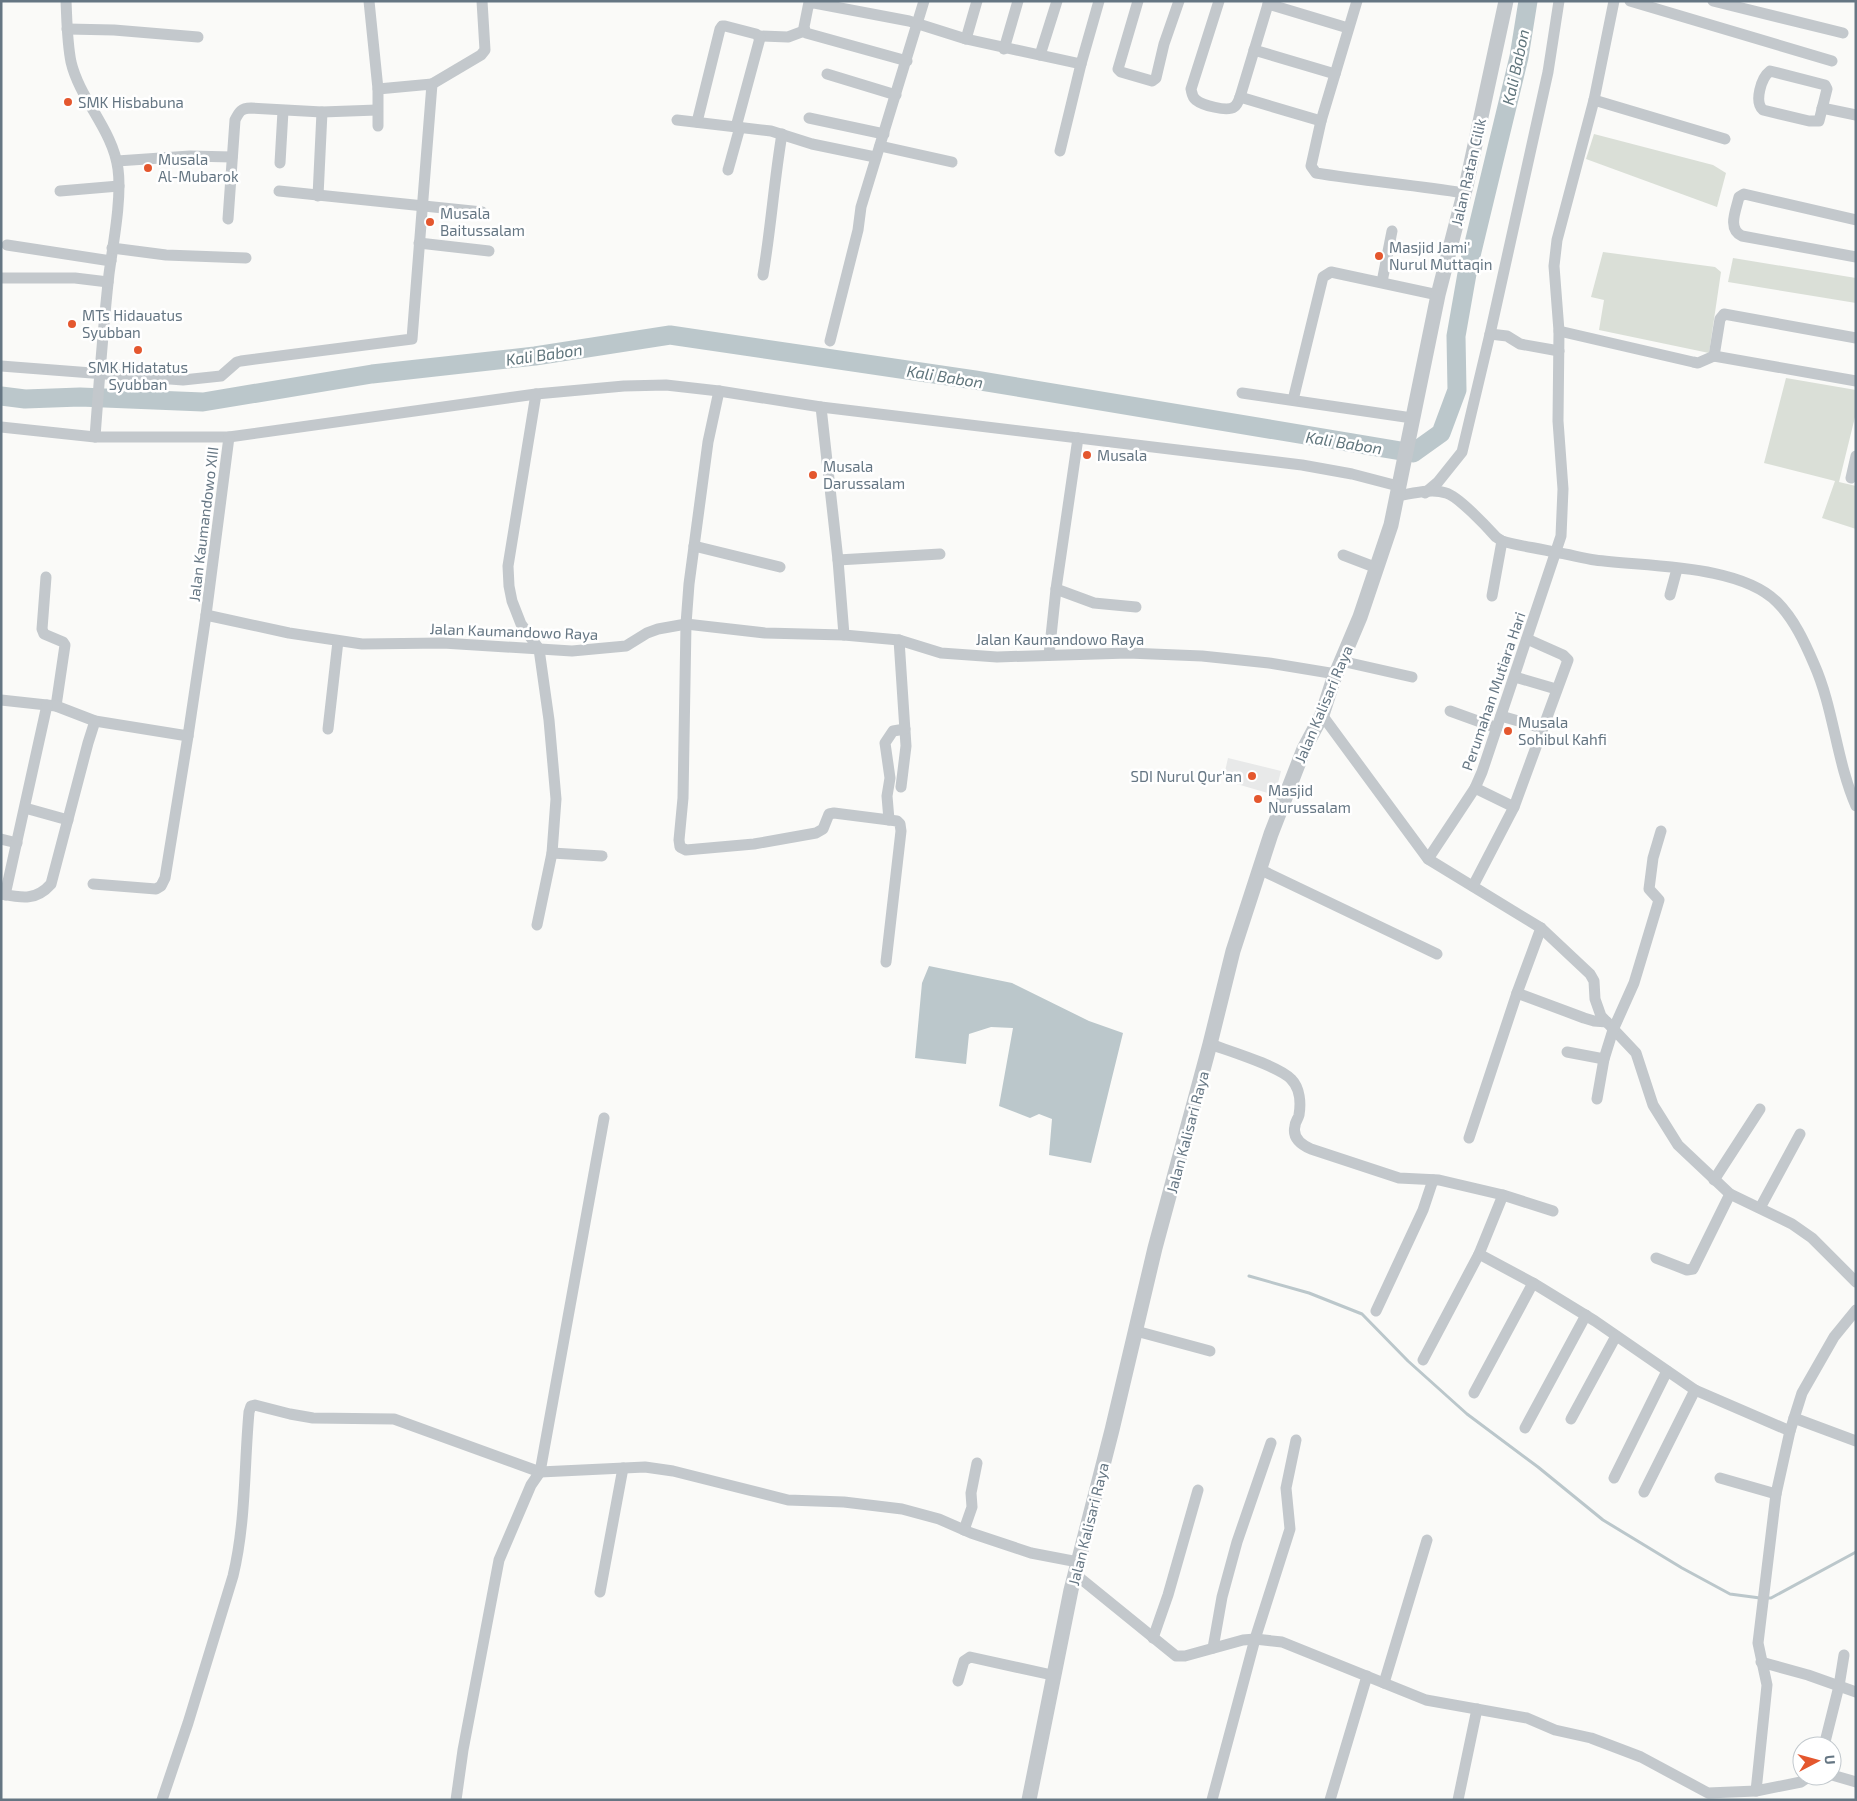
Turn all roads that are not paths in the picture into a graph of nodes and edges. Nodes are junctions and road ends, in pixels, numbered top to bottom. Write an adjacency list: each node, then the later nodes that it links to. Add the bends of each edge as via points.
1 (66, 1): 23 (street)
2 (369, 1): 38 (street)
3 (482, 1): 37 (street, via 485,50)
4 (924, 1): 21 (street)
5 (977, 1): 28 (street)
6 (1018, 1): 29 (street)
7 (1057, 1): 31 (street)
8 (1099, 1): 34 (street)
9 (1138, 1): 10 (street, via 1118,69 1150,81 1156,78)
10 (1179, 1)
11 (1219, 1): 40 (street, via 1191,89 1195,99 1217,108 1233,108)
12 (1357, 1): 22 (street)
13 (1506, 1): 66 (street, Jalan Ratan Cilik)
14 (1560, 1): 86 (street, via 1548,72)
15 (1614, 1): 41 (street, Perumahan Mutiara Hari)
16 (1630, 1): 33 (street)
17 (1712, 1): 25 (street)
18 (810, 2): 20 (street); 24 (street)
19 (1268, 3): 22 (street); 30 (street)
20 (851, 5): 21 (street)
21 (917, 22): 28 (street); 32 (street)
22 (1348, 28): 36 (street)
23 (67, 29): 27 (street); 59 (street, via 71,62)
24 (804, 31): 26 (street, via 788,37); 32 (street)
25 (1843, 33)
26 (759, 36): 50 (street, via 728,26 720,28); 52 (street)
27 (198, 37)
28 (966, 39): 29 (street)
29 (1004, 49): 31 (street)
30 (1254, 50): 36 (street); 40 (street)
31 (1040, 55): 34 (street)
32 (907, 60): 39 (street)
33 (1832, 61)
34 (1080, 64): 57 (street)
35 (827, 74): 39 (street)
36 (1335, 74): 49 (street)
37 (432, 84): 38 (street); 68 (street)
38 (378, 89): 43 (street)
39 (896, 95): 54 (street)
40 (1240, 97): 49 (street)
41 (1594, 100): 55 (street); 85 (street, Perumahan Mutiara Hari, via 1557,240 1554,266)
42 (1822, 108): 42 (street, via 1827,89 1825,85 1772,71 1766,74 1758,102 1763,110 1816,122); 46 (street)
43 (377, 110): 45 (street); 51 (street)
44 (283, 111): 45 (street); 58 (street, via 251,108 240,111 235,120); 61 (street)
45 (322, 112): 67 (street)
46 (1856, 115)
47 (809, 118): 54 (street)
48 (677, 120): 50 (street)
49 (1321, 121): 66 (street, via 1311,166 1316,173)
50 (697, 122): 52 (street)
51 (378, 126)
52 (738, 127): 53 (street); 62 (street)
53 (782, 134): 56 (street, via 812,144); 80 (street)
54 (884, 134): 56 (street)
55 (1725, 139)
56 (878, 151): 60 (street); 88 (street, via 861,207)
57 (1060, 151)
58 (232, 157): 59 (street); 70 (street)
59 (117, 161): 63 (street)
60 (952, 162)
61 (280, 163)
62 (728, 170)
63 (119, 186): 64 (street); 75 (street)
64 (60, 191)
65 (279, 191): 67 (street)
66 (1464, 193): 84 (street, Jalan Ratan Cilik)
67 (318, 196): 68 (street)
68 (422, 205): 69 (street); 73 (street)
69 (482, 212)
70 (228, 219)
71 (1856, 220): 77 (street, via 1744,194 1739,197 1733,226 1742,236)
72 (1392, 231): 83 (street)
73 (419, 243): 76 (street); 92 (street, via 412,339 241,361 219,377 182,380)
74 (7, 244): 79 (street)
75 (112, 248): 78 (street, via 166,256); 79 (street)
76 (489, 251)
77 (1856, 257)
78 (246, 258)
79 (111, 261): 82 (street)
80 (763, 275)
81 (1, 278): 82 (street, via 75,278)
82 (108, 282): 92 (street)
83 (1382, 282): 84 (street); 97 (street, via 1332,272 1323,277)
84 (1438, 295): 99 (street, Jalan Ratan Cilik)
85 (1559, 331): 89 (street, Perumahan Mutiara Hari); 90 (street, via 1693,362)
86 (1490, 334): 89 (street, via 1510,337 1520,344); 107 (street, via 1462,452)
87 (1856, 338): 90 (street, via 1724,314 1720,319)
88 (830, 341)
89 (1559, 351): 110 (street, Perumahan Mutiara Hari, via 1558,421 1563,513 1561,536)
90 (1714, 356): 93 (street)
91 (1, 366): 92 (street)
92 (100, 374): 101 (street)
93 (1856, 380)
94 (719, 391): 96 (street, via 624,386); 98 (street); 109 (street, via 708,442)
95 (1242, 393): 97 (street)
96 (536, 394): 102 (street); 128 (street, via 508,566 508,586 521,624)
97 (1293, 400): 99 (street)
98 (821, 407): 103 (street); 113 (street)
99 (1411, 424): 106 (street, Jalan Ratan Cilik)
100 (1, 427): 101 (street)
101 (95, 435): 102 (street)
102 (230, 436): 122 (street, Jalan Kaumandowo XIII)
103 (1078, 438): 106 (street, via 1302,465 1352,474); 118 (street)
104 (1856, 456): 105 (street)
105 (1851, 478)
106 (1398, 488): 107 (street); 115 (street, Jalan Kalisari Raya)
107 (1425, 493): 108 (street, via 1445,492 1451,495)
108 (1502, 541): 110 (street); 120 (street)
109 (694, 546): 114 (street); 123 (street)
110 (1555, 552): 116 (street); 125 (street, Perumahan Mutiara Hari)
111 (940, 554): 113 (street)
112 (1343, 556): 115 (street)
113 (838, 560): 124 (street)
114 (780, 567)
115 (1377, 568): 130 (street, Jalan Kalisari Raya)
116 (1677, 569): 119 (street); 148 (street, via 1719,574 1741,581 1772,598 1785,611 1800,635 1822,684 1845,777)
117 (46, 577): 135 (street, via 42,629 44,634 65,645)
118 (1056, 589): 121 (street, via 1094,603); 129 (street)
119 (1670, 595)
120 (1492, 596)
121 (1136, 607)
122 (206, 615): 127 (street, Jalan Kaumandowo Raya, via 289,634); 144 (street)
123 (686, 624): 124 (street, Jalan Kaumandowo Raya, via 765,633); 128 (street, Jalan Kaumandowo Raya, via 647,633 621,648); 151 (street, via 680,847 686,850 754,844 816,833 823,829 829,814 834,813)
124 (844, 635): 126 (street, Jalan Kaumandowo Raya)
125 (1527, 639): 132 (street, Perumahan Mutiara Hari); 133 (street, via 1568,660)
126 (899, 640): 129 (street, Jalan Kaumandowo Raya, via 941,653 997,657); 143 (street)
127 (338, 641): 128 (street, Jalan Kaumandowo Raya); 142 (street)
128 (539, 649): 155 (street, via 556,799)
129 (1049, 655): 130 (street, Jalan Kaumandowo Raya, via 1128,653 1202,656)
130 (1338, 668): 131 (street, Jalan Kaumandowo Raya); 137 (street, Jalan Kalisari Raya)
131 (1412, 677)
132 (1514, 677): 133 (street); 138 (street, Perumahan Mutiara Hari)
133 (1556, 689): 141 (street)
134 (1, 700): 135 (street)
135 (52, 705): 139 (street); 149 (street)
136 (1450, 711): 140 (street)
137 (1322, 715): 157 (street); 158 (street, Jalan Kalisari Raya, via 1304,749)
138 (1501, 716): 140 (street, Perumahan Mutiara Hari); 141 (street)
139 (95, 722): 144 (street); 150 (street)
140 (1497, 728): 146 (street, Perumahan Mutiara Hari)
141 (1542, 728): 147 (street)
142 (328, 729)
143 (905, 729): 145 (street); 151 (street, via 893,731 885,743 890,778 887,796)
144 (188, 736): 159 (street, via 165,878 161,886 156,889)
145 (901, 786)
146 (1475, 788): 147 (street); 157 (street, Perumahan Mutiara Hari)
147 (1514, 806): 160 (street)
148 (1856, 806)
149 (26, 808): 150 (street); 154 (street)
150 (68, 820): 161 (street, via 51,884 36,897)
151 (889, 820): 165 (street, via 898,822 901,831)
152 (1660, 831): 167 (street, via 1649,889 1659,900 1634,983)
153 (1, 839): 154 (street)
154 (17, 843): 161 (street)
155 (552, 853): 156 (street); 162 (street)
156 (602, 856)
157 (1428, 859): 160 (street)
158 (1258, 869): 164 (street); 168 (street, Jalan Kalisari Raya)
159 (93, 884)
160 (1473, 886): 163 (street)
161 (3, 894)
162 (536, 925)
163 (1541, 928): 166 (street); 167 (street, via 1590,974 1598,1009)
164 (1437, 954)
165 (886, 962)
166 (1517, 993): 167 (street); 175 (street)
167 (1610, 1026): 170 (street); 177 (street, via 1636,1053 1653,1105 1678,1145)
168 (1210, 1044): 176 (street, via 1273,1068 1292,1080 1299,1094 1300,1106 1295,1130 1303,1145 1399,1178); 189 (street, Jalan Kalisari Raya)
169 (1567, 1052): 170 (street)
170 (1604, 1058): 171 (street)
171 (1597, 1099)
172 (1760, 1109): 177 (street)
173 (604, 1118): 205 (street)
174 (1800, 1134): 180 (street)
175 (1469, 1138)
176 (1433, 1180): 179 (street); 187 (street, via 1423,1210)
177 (1714, 1180): 178 (street)
178 (1730, 1194): 180 (street); 183 (street, via 1692,1269)
179 (1503, 1195): 181 (street); 182 (street)
180 (1760, 1208): 184 (street, via 1812,1238)
181 (1553, 1211)
182 (1479, 1254): 185 (street); 192 (street)
183 (1656, 1258)
184 (1856, 1282)
185 (1533, 1283): 188 (street); 195 (street)
186 (1856, 1310): 196 (street, via 1834,1337 1802,1394)
187 (1376, 1311)
188 (1586, 1315): 190 (street); 198 (street)
189 (1136, 1331): 191 (street); 213 (street, Jalan Kalisari Raya)
190 (1616, 1336): 193 (street); 197 (street)
191 (1210, 1351)
192 (1423, 1360)
193 (1667, 1371): 194 (street); 206 (street)
194 (1695, 1390): 199 (street); 209 (street)
195 (1474, 1393)
196 (1794, 1418): 199 (street); 201 (street)
197 (1571, 1419)
198 (1526, 1428)
199 (1790, 1431): 210 (street)
200 (1296, 1440): 216 (street, via 1286,1488 1290,1529)
201 (1856, 1441)
202 (1271, 1443): 217 (street, via 1237,1542)
203 (977, 1464): 211 (street, via 971,1493 972,1507)
204 (623, 1468): 205 (street); 211 (street, via 673,1471 788,1500 902,1509); 214 (street)
205 (540, 1472): 233 (street, via 394,1419 313,1418 261,1405 251,1406 239,1554); 234 (street, via 531,1485 499,1560)
206 (1614, 1478)
207 (1720, 1478): 210 (street)
208 (1198, 1490): 215 (street)
209 (1644, 1492)
210 (1776, 1494): 219 (street, via 1758,1643)
211 (964, 1530): 213 (street)
212 (1427, 1540): 223 (street)
213 (1076, 1568): 215 (street); 220 (street, Jalan Kalisari Raya)
214 (600, 1592)
215 (1153, 1638): 217 (street, via 1176,1656)
216 (1255, 1639): 217 (street); 221 (street, via 1282,1642); 236 (street)
217 (1213, 1648)
218 (1844, 1655): 224 (street)
219 (1762, 1662): 224 (street); 231 (street, via 1767,1686)
220 (1052, 1675): 222 (street, via 970,1657 964,1661); 235 (street, Jalan Kalisari Raya)
221 (1367, 1676): 223 (street); 237 (street)
222 (958, 1681)
223 (1384, 1683): 226 (street, via 1426,1700)
224 (1839, 1686): 225 (street); 227 (street)
225 (1856, 1692)
226 (1477, 1709): 232 (street, via 1528,1718 1555,1730 1591,1738 1642,1757); 238 (street)
227 (1826, 1736)
228 (1842, 1778): 229 (street)
229 (1856, 1782)
230 (1792, 1784): 231 (street)
231 (1756, 1791): 232 (street)
232 (1707, 1796)
233 (162, 1800)
234 (456, 1800)
235 (1029, 1800)
236 (1212, 1800)
237 (1330, 1800)
238 (1458, 1800)

